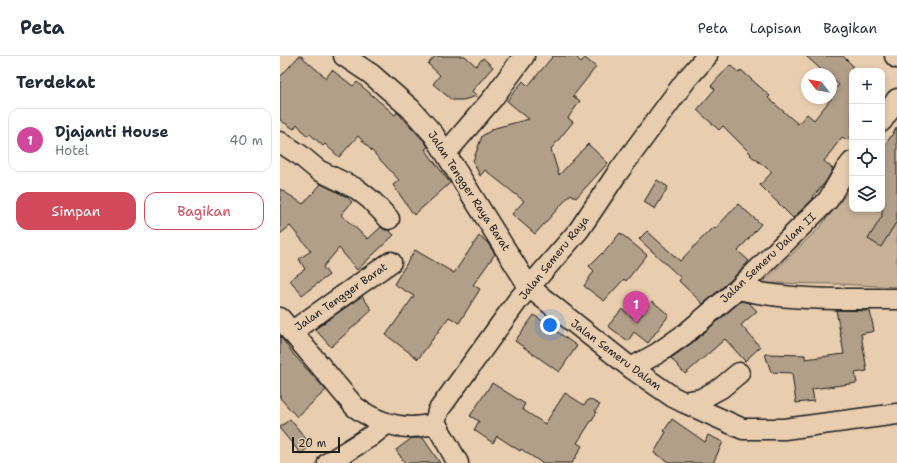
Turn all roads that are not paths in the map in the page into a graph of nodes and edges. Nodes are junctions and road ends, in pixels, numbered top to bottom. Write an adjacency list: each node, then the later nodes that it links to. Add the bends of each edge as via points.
1 (344, 56): 9 (street, Jalan Tengger Raya Barat, via 371,74 411,109)
2 (524, 56): 9 (street, via 493,98)
3 (707, 56): 13 (street, Jalan Semeru Raya, via 686,80 616,175 579,230)
4 (894, 56): 5 (street)
5 (897, 58)
6 (897, 99): 7 (street)
7 (885, 117)
8 (280, 142): 11 (street, via 318,170 357,189)
9 (446, 153): 13 (street, Jalan Tengger Raya Barat)
10 (849, 166): 14 (street, Jalan Semeru Dalam II, via 828,200)
11 (389, 219)
12 (391, 262): 16 (street, Jalan Tengger Barat)
13 (530, 287): 17 (street, Jalan Semeru Dalam); 22 (street, Jalan Semeru Raya, via 438,411)
14 (738, 289): 15 (street, via 764,295); 17 (street, Jalan Semeru Dalam II, via 684,334)
15 (897, 299)
16 (286, 325): 21 (street, Jalan Tengger Barat, via 355,407 367,416)
17 (631, 368): 19 (street, Jalan Semeru Dalam)
18 (739, 373): 19 (street, via 721,388 701,399)
19 (683, 402): 20 (street, Jalan Semeru Dalam, via 743,429 784,429)
20 (897, 414)
21 (386, 424): 22 (street, Jalan Tengger Barat, via 411,427); 23 (street)
22 (436, 424): 25 (street)
23 (353, 456): 24 (street)
24 (328, 463)
25 (458, 463)

